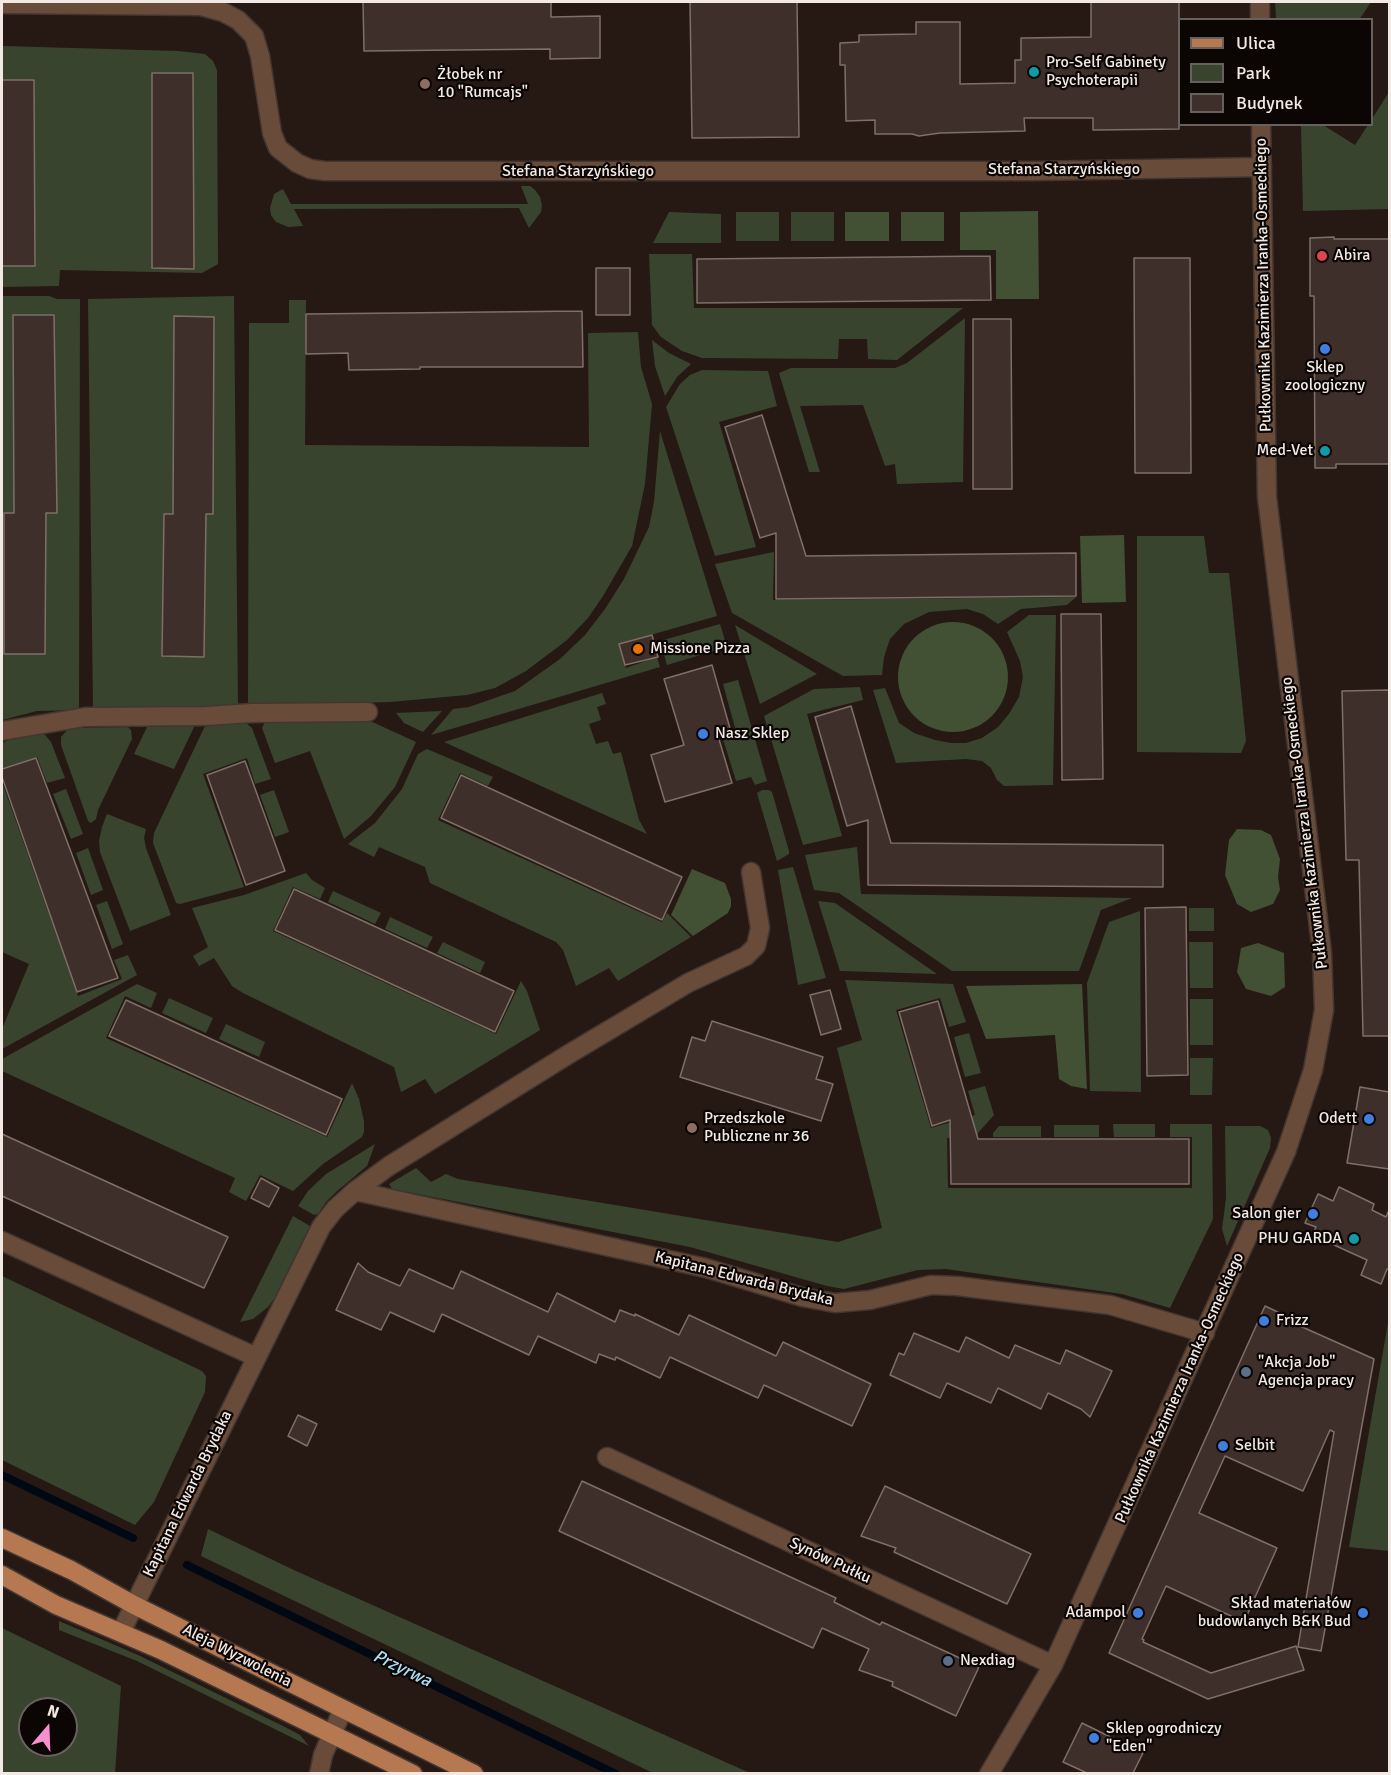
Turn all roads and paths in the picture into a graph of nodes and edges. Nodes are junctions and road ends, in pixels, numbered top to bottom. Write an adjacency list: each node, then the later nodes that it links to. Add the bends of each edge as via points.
1 (1260, 2): 4 (street)
2 (2, 4): 3 (street, Stefana Starzyńskiego)
3 (68, 4): 6 (street, Stefana Starzyńskiego, via 201,6 237,20 254,36 278,148 310,169 905,171)
4 (1260, 18)
5 (1261, 126): 6 (street, Pułkownika Kazimierza Iranka-Osmeckiego)
6 (1262, 167): 12 (street, Pułkownika Kazimierza Iranka-Osmeckiego, via 1267,497 1322,953 1324,1010 1312,1070 1286,1152)
7 (368, 712): 8 (street, via 85,717)
8 (2, 730)
9 (751, 872): 10 (street, Kapitana Edwarda Brydaka, via 760,928 756,946 746,956 688,983 399,1159)
10 (355, 1191): 12 (street, Kapitana Edwarda Brydaka, via 690,1264 835,1303 870,1300 931,1285 957,1286 1110,1305); 13 (street, Kapitana Edwarda Brydaka, via 321,1227)
11 (2, 1241): 13 (street)
12 (1204, 1333): 19 (street, Pułkownika Kazimierza Iranka-Osmeckiego)
13 (256, 1357): 17 (street, Kapitana Edwarda Brydaka)
14 (607, 1457): 19 (street, Synów Pułku)
15 (2, 1538): 17 (main road, Aleja Wyzwolenia)
16 (2, 1575): 18 (main road, Aleja Wyzwolenia, via 56,1605)
17 (134, 1605): 18 (street, Kapitana Edwarda Brydaka); 20 (main road, Aleja Wyzwolenia)
18 (121, 1632): 21 (main road, Aleja Wyzwolenia)
19 (1053, 1665): 25 (street, Pułkownika Kazimierza Iranka-Osmeckiego)
20 (343, 1709): 21 (street); 24 (main road, Aleja Wyzwolenia)
21 (332, 1734): 22 (street); 23 (main road, Aleja Wyzwolenia)
22 (319, 1773)
23 (413, 1773)
24 (474, 1773)
25 (989, 1773)

